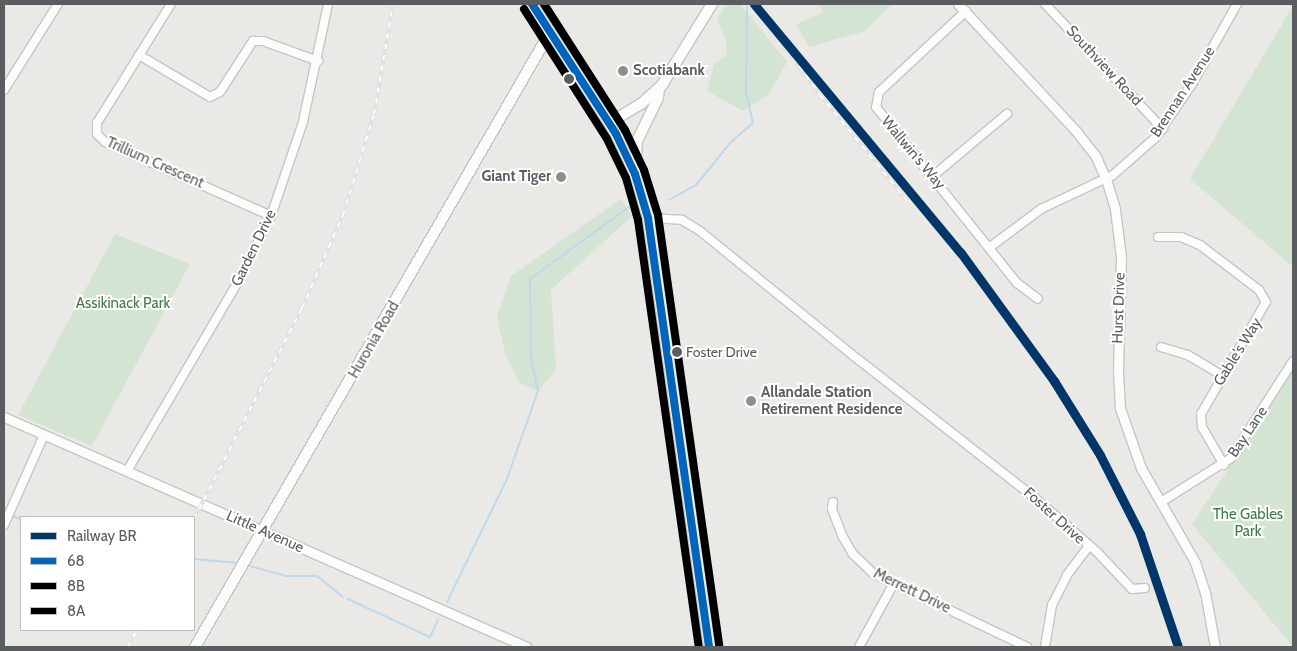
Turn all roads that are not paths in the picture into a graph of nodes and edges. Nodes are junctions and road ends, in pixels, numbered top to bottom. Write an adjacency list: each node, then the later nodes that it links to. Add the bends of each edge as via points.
1 (58, 4): 14 (street)
2 (171, 4): 11 (street, Trillium Crescent)
3 (328, 4): 12 (street, Garden Drive)
4 (532, 4): 10 (main road)
5 (712, 4): 13 (main road, via 674,68)
6 (958, 4): 9 (street, Hurst Drive)
7 (1045, 4): 17 (street, Southview Road)
8 (1237, 4): 17 (street, Brennan Avenue)
9 (966, 11): 19 (street, Wallwin's Way, via 876,98 879,112); 20 (street, Hurst Drive, via 1082,138)
10 (550, 32): 16 (main road); 36 (main road, Huronia Road)
11 (139, 55): 12 (street, via 210,97 220,92 253,41 263,41); 21 (street, Trillium Crescent, via 97,124 95,129 100,138)
12 (318, 61): 21 (street, Garden Drive, via 299,136)
13 (658, 88): 16 (main road); 18 (main road, via 658,98 637,141)
14 (4, 90)
15 (1007, 114): 19 (street)
16 (609, 123): 18 (main road)
17 (1163, 129): 20 (street, Brennan Avenue)
18 (635, 174): 22 (main road)
19 (933, 176): 24 (street, Wallwin's Way)
20 (1106, 179): 24 (street, Brennan Avenue, via 1041,209); 34 (street, Hurst Drive, via 1115,209 1121,257 1120,408 1136,457)
21 (271, 216): 32 (street, Garden Drive, via 235,287)
22 (648, 218): 37 (street, Foster Drive, via 682,220 700,231 1034,497); 42 (main road)
23 (1158, 237): 28 (street, Gable's Way, via 1181,237 1200,244 1264,295 1265,308)
24 (990, 247): 25 (street, Wallwin's Way, via 1017,283)
25 (1038, 299)
26 (1161, 348): 28 (street, via 1188,355)
27 (1293, 361): 31 (street, Bay Lane)
28 (1222, 376): 31 (street, Gable's Way, via 1202,408 1200,420)
29 (4, 417): 30 (street, Little Avenue)
30 (44, 435): 32 (street, Little Avenue); 35 (street)
31 (1224, 466): 34 (street, Bay Lane)
32 (127, 471): 36 (street, Little Avenue)
33 (833, 502): 38 (street, Merrett Drive, via 832,509 853,554 874,574)
34 (1160, 502): 46 (street, Hurst Drive, via 1198,570)
35 (4, 525)
36 (262, 531): 40 (main road, Huronia Road); 41 (street, Little Avenue)
37 (1088, 547): 39 (street, Foster Drive, via 1132,589); 45 (street, via 1067,575 1052,605)
38 (893, 585): 43 (street); 44 (street, Merrett Drive)
39 (1145, 588)
40 (195, 647)
41 (527, 647)
42 (710, 647)
43 (859, 647)
44 (1027, 647)
45 (1045, 647)
46 (1215, 647)

